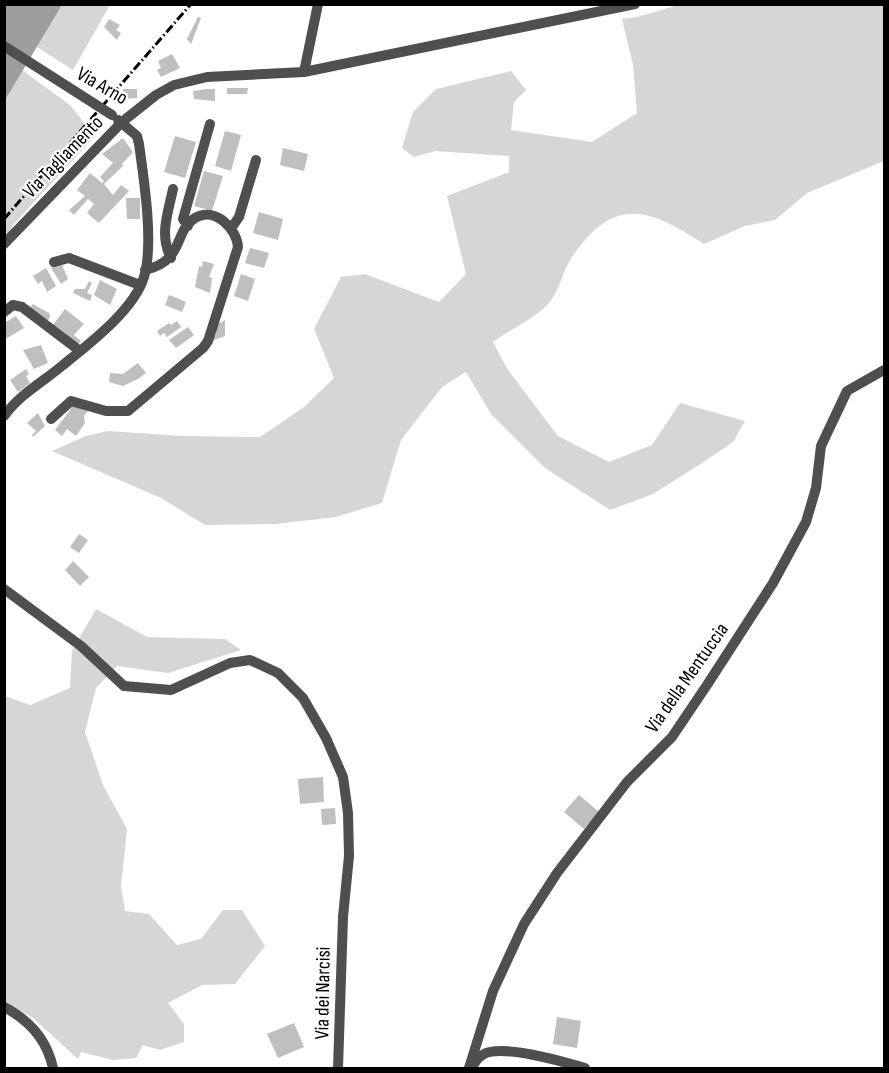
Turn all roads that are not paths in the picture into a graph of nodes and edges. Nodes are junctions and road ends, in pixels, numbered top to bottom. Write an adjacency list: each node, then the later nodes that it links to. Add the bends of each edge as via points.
1 (318, 4): 4 (street)
2 (635, 4): 4 (street, Via Arno)
3 (4, 46): 5 (street, Via Arno, bridge)
4 (304, 72): 5 (street, Via Arno, via 207,77 174,85)
5 (122, 122): 11 (street, Via Tagliamento); 14 (street, via 137,136 139,144 147,226)
6 (210, 124): 9 (street, via 183,219)
7 (256, 160): 10 (street, via 239,217)
8 (173, 189): 12 (street, via 164,230)
9 (188, 226): 10 (street, via 207,215); 12 (street)
10 (232, 227): 20 (street, via 238,247 208,341 128,411 106,411 71,401)
11 (4, 244)
12 (171, 258): 14 (street)
13 (54, 262): 15 (street, via 69,258)
14 (145, 270): 15 (street)
15 (140, 285): 17 (street, via 125,307)
16 (4, 312): 17 (street, via 13,305 22,307)
17 (80, 351): 19 (street, via 19,399)
18 (885, 370): 26 (street, Via della Mentuccia, via 847,391 821,446 816,488 806,522 773,583 672,737 627,782 557,873 524,924 493,991)
19 (4, 416)
20 (51, 419)
21 (4, 589): 23 (street, Via dei Narcisi, via 81,646 124,686 171,690 230,663 250,660 278,673 303,698 343,777 349,856 343,917)
22 (4, 1007): 24 (street, via 21,1016 42,1038)
23 (339, 1063): 25 (street)
24 (53, 1068)
25 (330, 1068)
26 (470, 1068): 27 (street, Via della Mentuccia, via 485,1054 497,1052)
27 (585, 1068)

